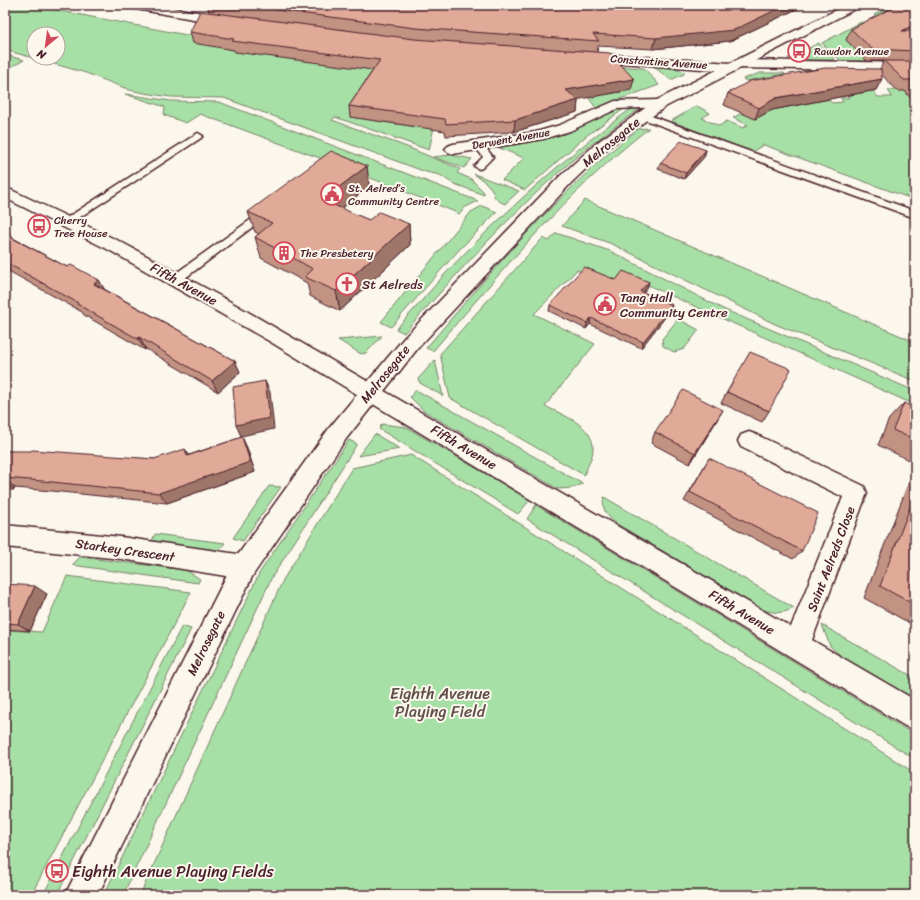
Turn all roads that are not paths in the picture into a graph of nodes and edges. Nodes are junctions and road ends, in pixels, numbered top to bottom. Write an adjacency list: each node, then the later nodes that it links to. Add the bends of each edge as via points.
1 (136, 5): 3 (street)
2 (855, 5): 5 (street, Melrosegate)
3 (241, 22)
4 (572, 56): 5 (street, Constantine Avenue)
5 (733, 65): 6 (street); 7 (street, Melrosegate)
6 (915, 67)
7 (660, 104): 8 (street, Melrosegate); 10 (street, Derwent Avenue, via 615,105 564,128 538,136)
8 (643, 116): 15 (lane); 18 (street, Melrosegate, via 604,144 566,179 411,343)
9 (198, 136): 16 (lane)
10 (480, 145): 11 (street, Derwent Avenue); 12 (lane, via 488,157)
11 (453, 149)
12 (479, 166)
13 (5, 192): 16 (street, Fifth Avenue)
14 (274, 206): 17 (lane)
15 (915, 215)
16 (67, 221): 17 (street, Fifth Avenue)
17 (176, 279): 18 (street, Fifth Avenue)
18 (371, 392): 21 (street, Melrosegate, via 338,433); 22 (street, Fifth Avenue)
19 (749, 441): 22 (street, Saint Aelreds Close, via 856,493)
20 (5, 536): 21 (street, Starkey Crescent, via 121,548)
21 (244, 567): 24 (street, Melrosegate)
22 (797, 646): 23 (street, Fifth Avenue)
23 (915, 716)
24 (81, 895)

